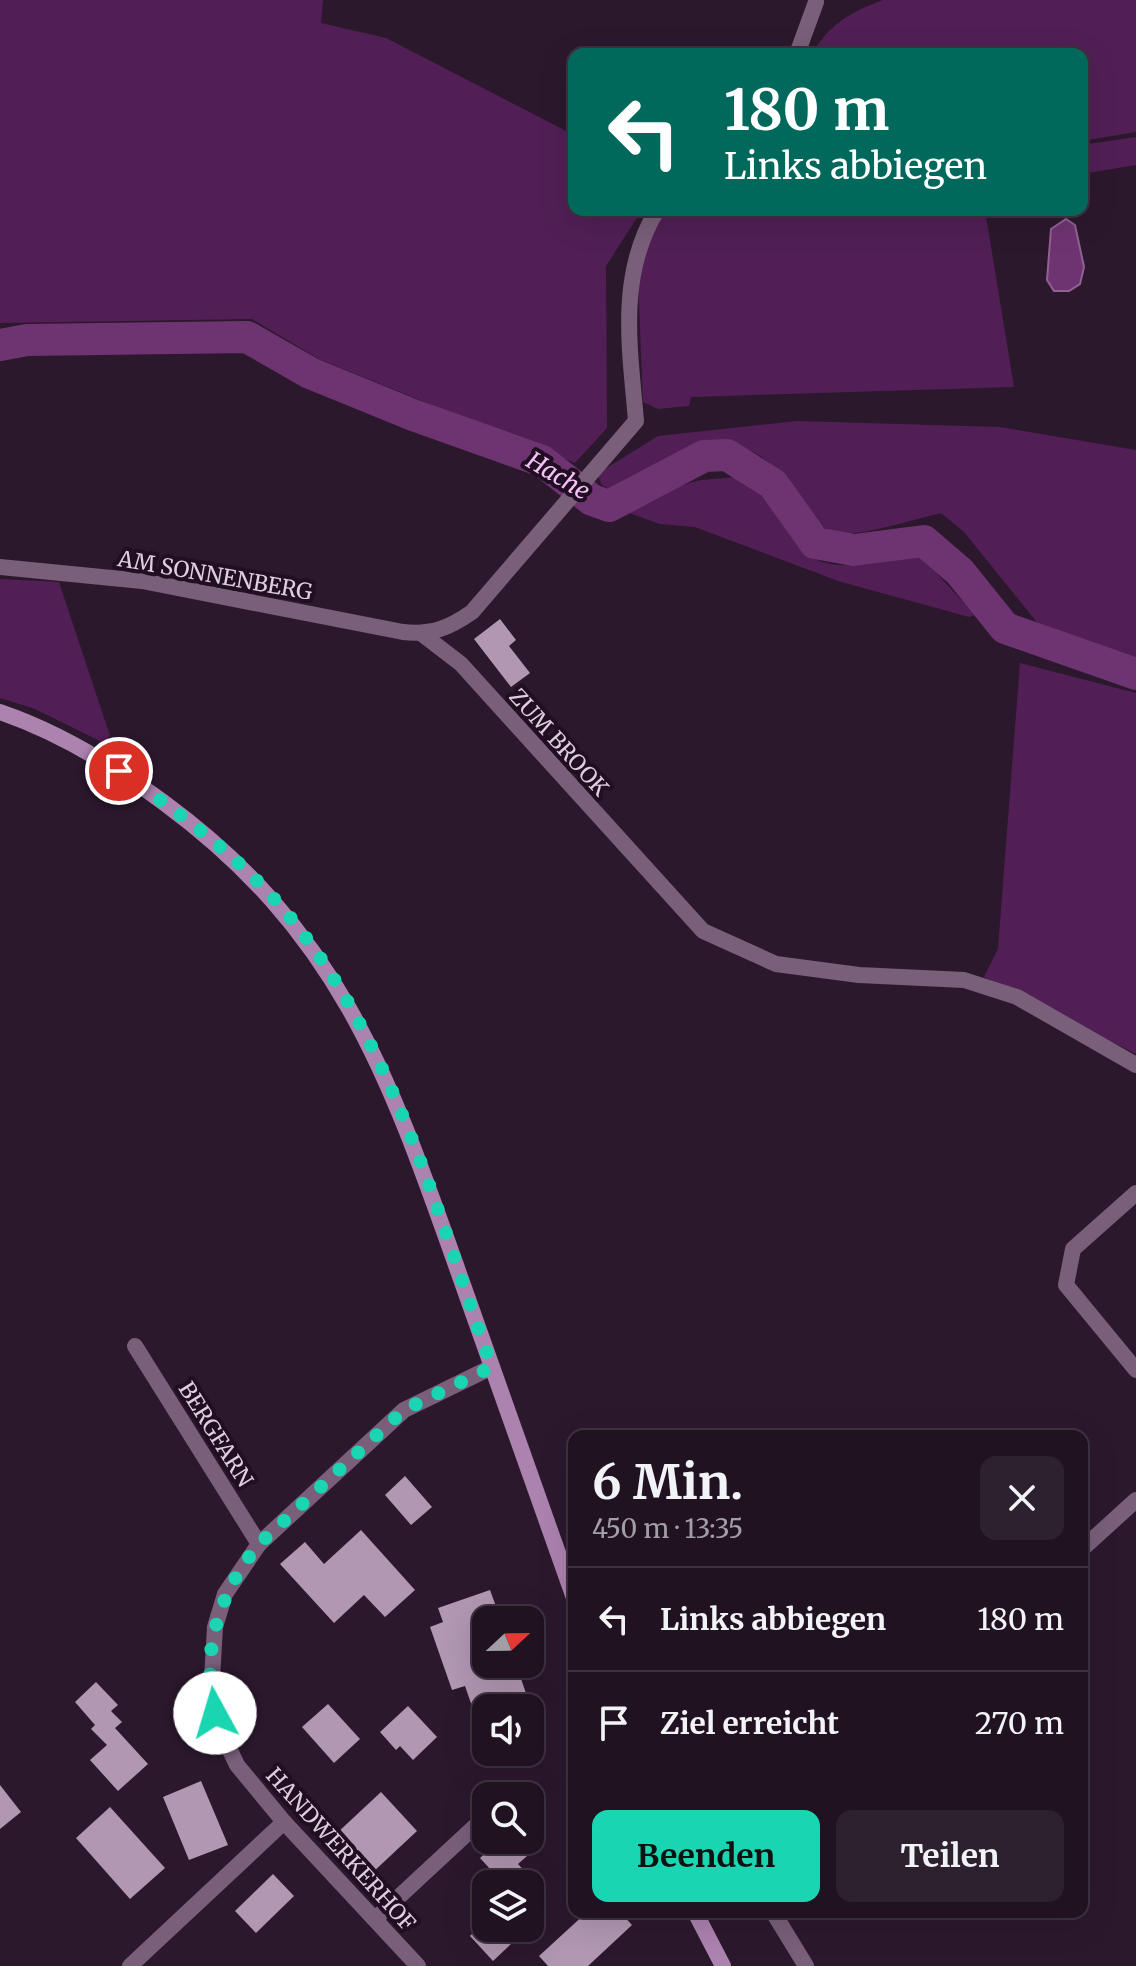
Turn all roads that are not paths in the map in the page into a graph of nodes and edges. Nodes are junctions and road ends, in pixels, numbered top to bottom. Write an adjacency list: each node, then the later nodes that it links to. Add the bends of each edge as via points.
1 (818, 1): 2 (street)
2 (799, 48)
3 (653, 216): 5 (street, via 642,234 628,285 636,421 472,612 447,629)
4 (0, 567): 5 (street, AM SONNENBERG, via 142,581)
5 (422, 634): 7 (street, ZUM BROOK, via 461,664 703,931 776,964 964,980 1017,997)
6 (0, 712): 10 (main road, via 74,744 154,795 227,853 296,925 356,1018 386,1077)
7 (1136, 1065)
8 (1136, 1193): 11 (street, via 1073,1249 1066,1285)
9 (135, 1346): 13 (street, BERGFARN)
10 (492, 1367): 13 (street, HANDWERKERHOF, via 404,1410); 15 (main road)
11 (1136, 1370)
12 (1136, 1500): 14 (street)
13 (259, 1544): 16 (street, HANDWERKERHOF, via 225,1594 215,1627 211,1696 237,1765)
14 (1088, 1544)
15 (568, 1581)
16 (284, 1822): 20 (street, HANDWERKERHOF); 21 (street)
17 (472, 1829): 20 (street)
18 (698, 1918): 23 (main road)
19 (777, 1918): 24 (street)
20 (375, 1919): 22 (street, HANDWERKERHOF)
21 (130, 1966)
22 (418, 1966)
23 (723, 1966)
24 (806, 1966)

